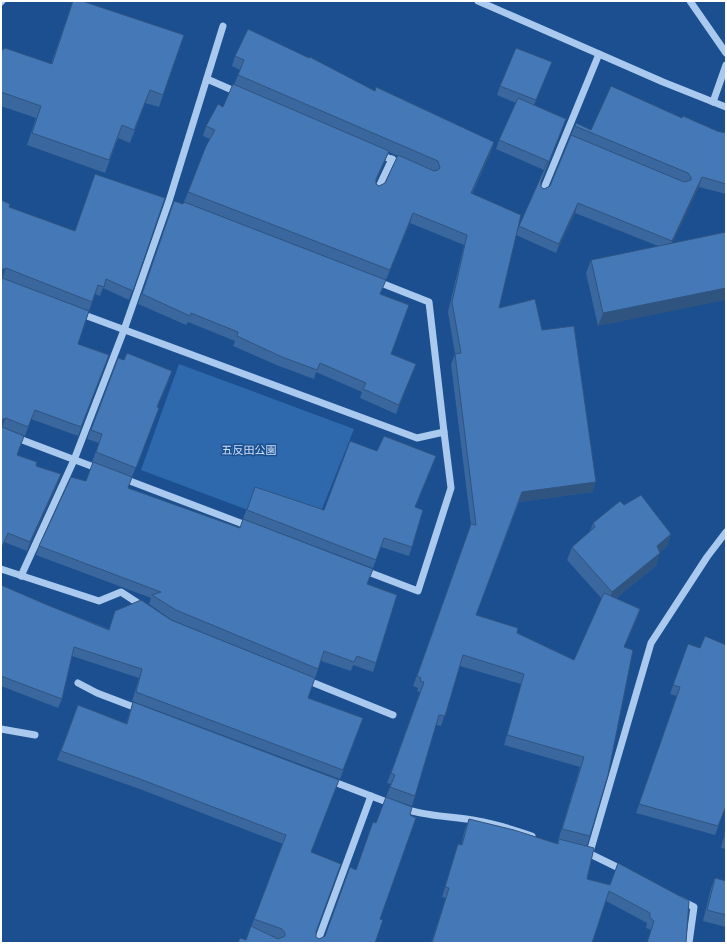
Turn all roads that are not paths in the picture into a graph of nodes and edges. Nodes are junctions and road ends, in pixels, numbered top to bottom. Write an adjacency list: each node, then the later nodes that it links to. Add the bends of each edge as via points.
1 (478, 1): 5 (street)
2 (690, 1): 4 (street)
3 (224, 26): 7 (street)
4 (726, 53)
5 (599, 54): 9 (street); 11 (street)
6 (726, 65): 9 (street)
7 (207, 78): 8 (street); 18 (street)
8 (249, 97)
9 (714, 102): 10 (street)
10 (726, 107)
11 (566, 138): 12 (street); 17 (street)
12 (573, 141)
13 (370, 150): 14 (street)
14 (392, 159): 15 (street); 16 (street)
15 (412, 168)
16 (377, 191)
17 (542, 193)
18 (169, 201): 19 (street); 22 (street)
19 (177, 204)
20 (370, 279): 24 (street, via 429,302)
21 (73, 310): 22 (street)
22 (124, 330): 24 (street, via 417,438); 25 (street)
23 (1, 432): 25 (street)
24 (444, 432): 30 (street, via 451,488 418,591)
25 (74, 460): 26 (street); 32 (street)
26 (104, 471)
27 (112, 474): 28 (street)
28 (261, 531)
29 (726, 532): 44 (street, via 652,643)
30 (358, 568)
31 (1, 569): 32 (street)
32 (21, 576): 33 (street, via 99,601 122,592)
33 (152, 612)
34 (300, 677): 37 (street)
35 (78, 683): 36 (street, via 97,693)
36 (149, 712)
37 (393, 715)
38 (1, 729): 39 (street)
39 (35, 735)
40 (319, 777): 41 (street)
41 (371, 796): 42 (street, via 412,812 478,821 510,828); 47 (street)
42 (537, 838)
43 (575, 848): 44 (street)
44 (590, 852): 45 (street)
45 (629, 873)
46 (674, 897): 48 (street, via 694,907)
47 (317, 943)
48 (690, 943)

